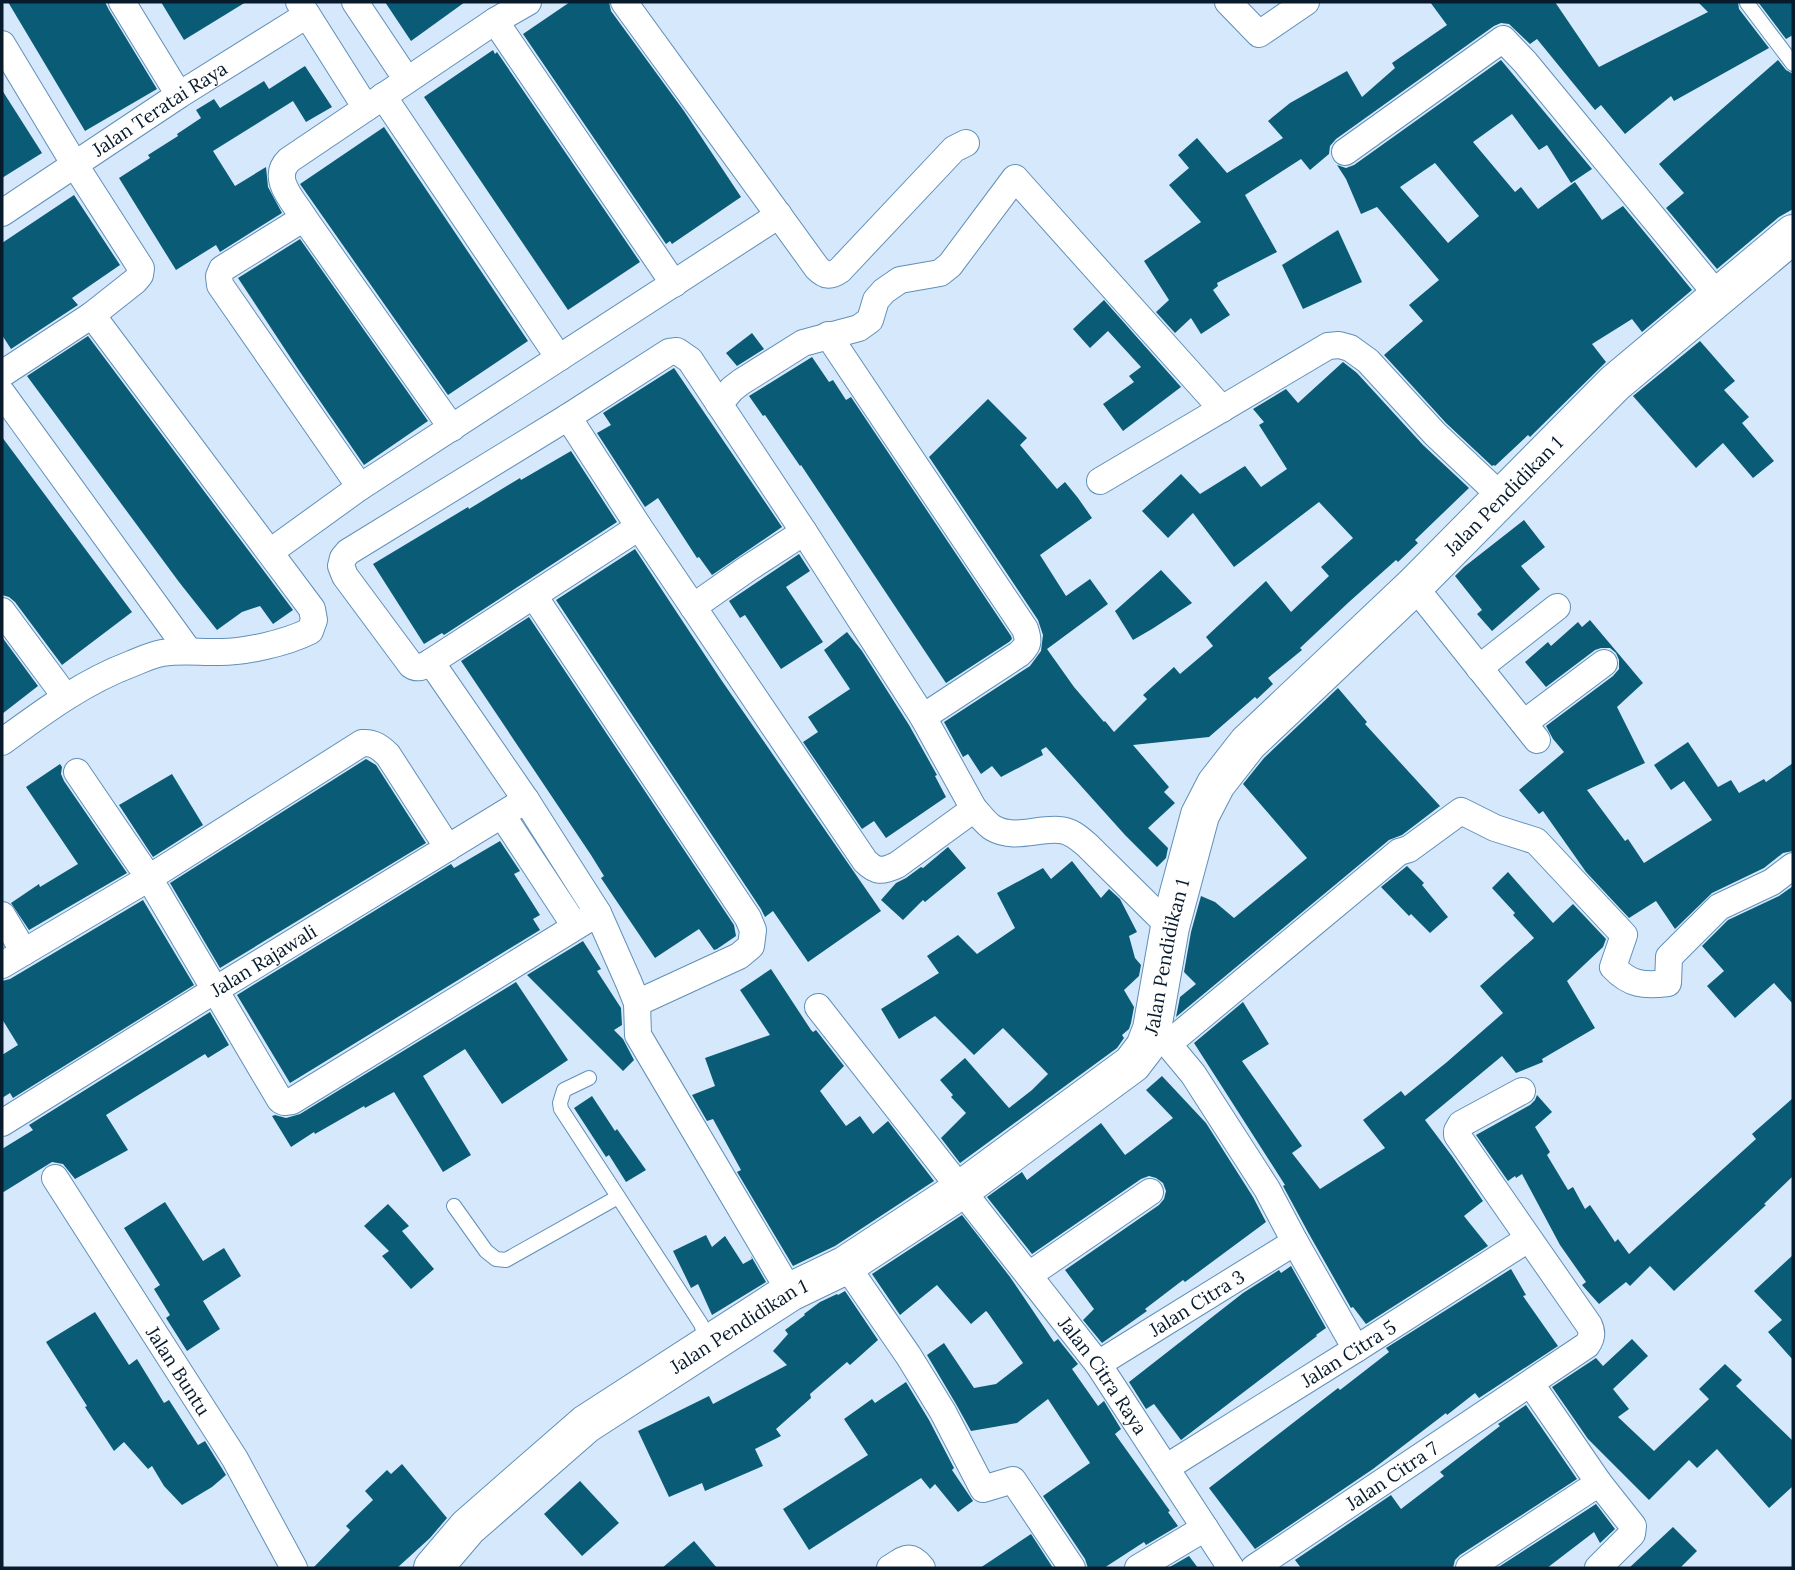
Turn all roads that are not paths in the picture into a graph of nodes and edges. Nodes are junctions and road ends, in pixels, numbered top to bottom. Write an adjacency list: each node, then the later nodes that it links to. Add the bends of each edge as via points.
1 (122, 2): 14 (street)
2 (355, 2): 13 (street)
3 (528, 2): 9 (street)
4 (624, 2): 20 (street)
5 (1228, 2): 6 (street, via 1259,34)
6 (1306, 2)
7 (1747, 3): 11 (lane)
8 (303, 9): 14 (street, Jalan Teratai Raya); 15 (street)
9 (495, 21): 13 (street); 23 (street)
10 (2, 44): 12 (street)
11 (1793, 64)
12 (10, 78): 18 (street)
13 (407, 80): 15 (street)
14 (179, 95): 18 (street, Jalan Teratai Raya)
15 (375, 102): 21 (street, via 284,165 281,181); 27 (street)
16 (966, 143): 20 (street, via 954,149 833,274 817,268)
17 (1345, 152): 24 (street, via 1503,39)
18 (75, 165): 19 (street, Jalan Teratai Raya); 25 (street, via 141,268 135,281)
19 (2, 213)
20 (779, 215): 23 (street)
21 (304, 218): 33 (street); 35 (street, via 222,269 220,285)
22 (1793, 234): 24 (street, Jalan Pendidikan 1)
23 (674, 284): 27 (street)
24 (1718, 296): 36 (street, Jalan Pendidikan 1, via 1615,383)
25 (92, 314): 28 (street); 39 (street)
26 (828, 335): 30 (street, via 803,342 732,388); 31 (street, via 859,328 870,320 876,300 900,280 940,273 950,265 1015,178); 50 (street, via 1029,639 1019,654)
27 (559, 358): 33 (street)
28 (2, 374)
29 (2, 393): 45 (street)
30 (719, 404): 32 (street, via 690,360 677,351); 38 (street)
31 (1222, 409): 34 (street); 36 (street, via 1328,346 1350,348)
32 (568, 417): 37 (street); 46 (street, via 343,558 345,576 411,665)
33 (452, 428): 35 (street)
34 (1100, 481)
35 (360, 487): 39 (street)
36 (1502, 497): 40 (street, Jalan Pendidikan 1)
37 (639, 527): 41 (street); 42 (street)
38 (804, 531): 42 (street); 50 (street)
39 (270, 552): 45 (street, via 312,609 310,631 239,651)
40 (1414, 586): 48 (street); 61 (street, Jalan Pendidikan 1, via 1248,743 1216,784 1200,815)
41 (534, 596): 46 (street); 64 (street, via 753,930 751,946 739,957)
42 (693, 607): 54 (street, via 873,868 897,865)
43 (1557, 607): 48 (street)
44 (2, 611): 49 (street)
45 (188, 650): 49 (street, via 159,653)
46 (431, 662): 53 (street)
47 (1604, 663): 48 (street, via 1531,732)
48 (1479, 668)
49 (65, 696): 51 (street)
50 (923, 717): 54 (street)
51 (2, 742)
52 (77, 772): 58 (street)
53 (526, 800): 55 (street, Jalan Rajawali); 60 (street)
54 (974, 809): 61 (street, via 1004,833 1060,830 1074,835)
55 (502, 815): 56 (street, Jalan Rajawali); 60 (street)
56 (448, 848): 58 (street, via 388,755 380,747 362,743); 63 (street, Jalan Rajawali)
57 (1793, 866): 66 (street, via 1772,882 1719,907 1669,957 1668,984 1645,986 1613,967 1624,935 1536,841 1461,811 1399,852)
58 (149, 878): 62 (street); 63 (street)
59 (2, 915): 62 (street)
60 (587, 920): 63 (street, via 292,1101 279,1100); 64 (street, via 629,982)
61 (1171, 927): 66 (street, Jalan Pendidikan 1)
62 (13, 959)
63 (215, 990): 69 (street, Jalan Rajawali)
64 (636, 1003): 79 (street, via 638,1035)
65 (818, 1007): 71 (street, Jalan Citra Raya)
66 (1160, 1036): 71 (street, Jalan Pendidikan 1, via 1144,1047 1132,1064); 76 (street, via 1193,1074)
67 (589, 1078): 73 (lane, via 564,1090 561,1109)
68 (1522, 1091): 75 (street, via 1461,1124 1457,1135)
69 (2, 1123)
70 (55, 1178): 87 (street, Jalan Buntu, via 235,1460)
71 (962, 1189): 77 (street, Jalan Pendidikan 1); 78 (street, Jalan Citra Raya)
72 (1150, 1192): 78 (street)
73 (618, 1197): 74 (lane, via 506,1260 485,1251); 80 (lane, via 701,1324)
74 (454, 1206)
75 (1528, 1239): 81 (street, Jalan Citra 5); 83 (street, Jalan Citra 7, via 1592,1331 1587,1345)
76 (1295, 1242): 81 (street); 82 (street, Jalan Citra 3)
77 (846, 1265): 79 (street, Jalan Pendidikan 1); 91 (street, via 943,1412 983,1489 1013,1480)
78 (1029, 1275): 82 (street, Jalan Citra Raya)
79 (790, 1292): 80 (street, Jalan Pendidikan 1)
80 (708, 1344): 88 (street, Jalan Pendidikan 1, via 586,1424 468,1527)
81 (1356, 1349): 84 (street, Jalan Citra 5)
82 (1098, 1364): 84 (street, Jalan Citra Raya)
83 (1531, 1384): 85 (street); 94 (street, Jalan Citra 7)
84 (1167, 1467): 86 (street, Jalan Citra Raya)
85 (1599, 1483): 95 (street); 96 (street, via 1633,1525 1632,1534)
86 (1205, 1528): 92 (street); 93 (street, Jalan Citra Raya)
87 (294, 1568)
88 (433, 1568)
89 (890, 1568): 90 (street, via 911,1558)
90 (922, 1568)
91 (1072, 1568)
92 (1138, 1568)
93 (1231, 1568)
94 (1254, 1568)
95 (1469, 1568)
96 (1598, 1568)

